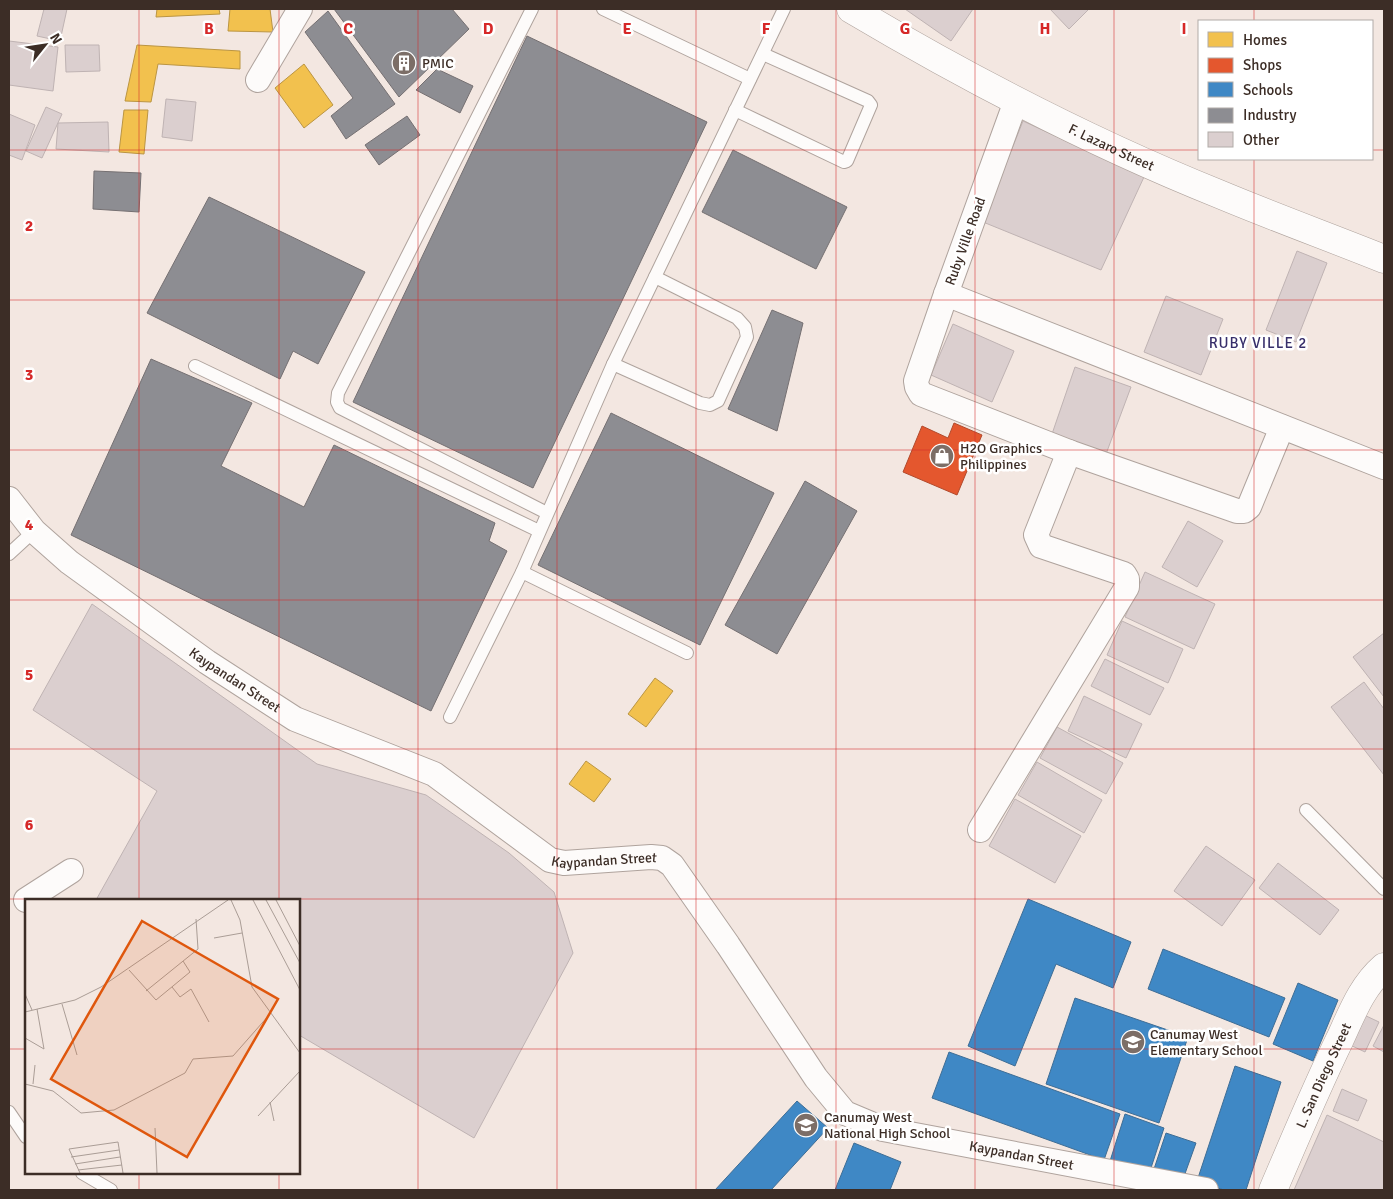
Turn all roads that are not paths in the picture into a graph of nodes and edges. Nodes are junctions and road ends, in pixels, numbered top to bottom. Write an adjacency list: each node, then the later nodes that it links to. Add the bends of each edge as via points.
1 (300, 9): 7 (street)
2 (532, 9): 20 (lane, via 338,393 337,402 340,408)
3 (603, 9): 8 (lane)
4 (784, 9): 6 (lane)
5 (851, 9): 9 (street, F. Lazaro Street)
6 (763, 54): 8 (lane); 10 (lane, via 868,101 871,105 847,161)
7 (258, 80)
8 (750, 80): 10 (lane)
9 (1016, 101): 11 (street, F. Lazaro Street, via 1218,194); 13 (street, Ruby Ville Road)
10 (735, 110): 12 (lane)
11 (1384, 259)
12 (655, 277): 14 (lane); 14 (lane, via 738,318 745,328 746,337 718,401 710,405 700,403)
13 (946, 294): 16 (street); 17 (street, Ruby Ville Road, via 916,381 921,394)
14 (613, 364): 20 (lane)
15 (195, 366): 22 (lane)
16 (1282, 427): 17 (street, via 1249,507 1244,511); 18 (street)
17 (1069, 452): 28 (street, via 1036,535 1038,541 1041,546 1124,574 1127,587)
18 (1384, 467)
19 (9, 499): 21 (street, Kaypandan Street)
20 (547, 513): 22 (lane)
21 (34, 531): 23 (lane); 39 (street, Kaypandan Street, via 69,562 207,662 295,719 434,774 550,860 564,863 651,856 672,865 816,1078 845,1113 883,1129)
22 (539, 531): 24 (lane)
23 (9, 554)
24 (522, 572): 25 (lane); 26 (lane)
25 (687, 653)
26 (450, 717)
27 (1306, 810): 30 (lane)
28 (980, 830)
29 (71, 871): 31 (street)
30 (1384, 889)
31 (28, 899)
32 (25, 901): 33 (street)
33 (9, 912)
34 (1384, 967): 40 (street, L. San Diego Street, via 1361,996)
35 (9, 1112): 36 (lane)
36 (25, 1136)
37 (84, 1174): 38 (lane)
38 (111, 1190)
39 (1206, 1190)
40 (1273, 1190)

